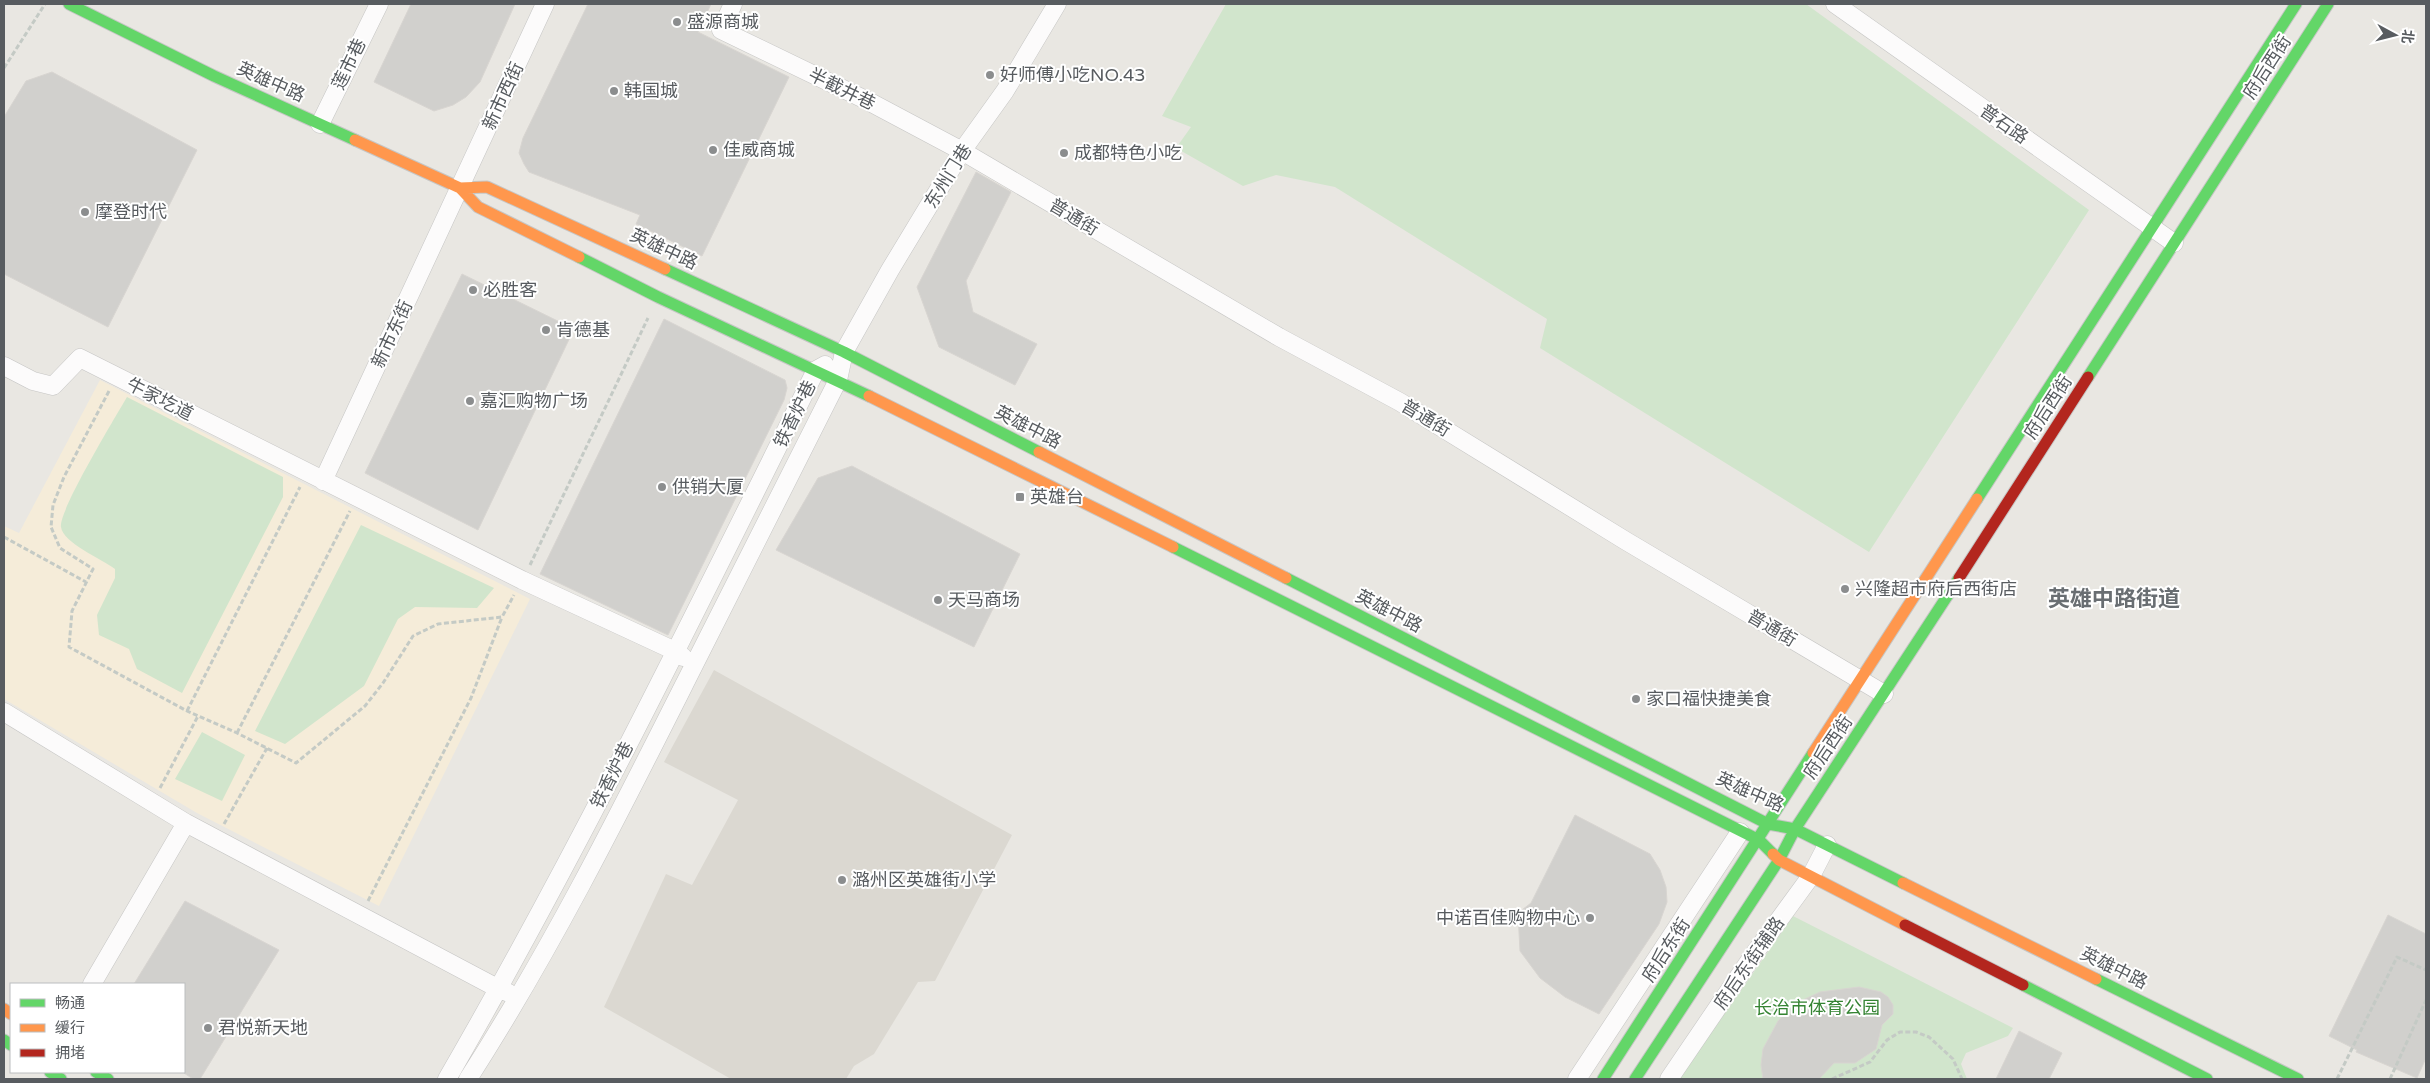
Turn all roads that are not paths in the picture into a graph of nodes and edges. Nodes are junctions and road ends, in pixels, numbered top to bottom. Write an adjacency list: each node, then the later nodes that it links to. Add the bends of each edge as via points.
1 (69, 4): 9 (main road, 英雄中路)
2 (379, 4): 9 (street, 莲市巷)
3 (545, 4): 11 (street, 新市西街)
4 (733, 4): 10 (street, 半截井巷, via 721,30)
5 (1057, 4): 10 (street, 东州门巷, via 1005,91)
6 (1835, 4): 12 (street, 普石路)
7 (2296, 4): 12 (main road, 府后西街)
8 (2328, 4): 13 (main road, 府后西街)
9 (320, 124): 11 (main road, 英雄中路)
10 (962, 151): 14 (street, 东州门巷); 21 (street, 普通街, via 1279,337 1400,402 1626,542)
11 (460, 188): 14 (main road, 英雄中路, via 487,187); 16 (main road, 英雄中路, via 478,207 658,297); 18 (street, 新市东街)
12 (2151, 228): 13 (street, 普石路); 21 (main road, 府后西街)
13 (2174, 243): 22 (main road, 府后西街)
14 (844, 352): 16 (street, 铁香炉巷); 17 (street, 铁香炉巷); 25 (main road, 英雄中路)
15 (4, 366): 18 (street, 牛家圪道, via 33,381 53,386 80,358)
16 (816, 370): 17 (main road, 英雄中路); 19 (street, 铁香炉巷)
17 (838, 380): 20 (street, 铁香炉巷); 27 (main road, 英雄中路)
18 (315, 477): 19 (street, 牛家圪道, via 522,580)
19 (675, 651): 20 (street, 牛家圪道); 33 (street, 铁香炉巷)
20 (694, 665): 34 (street, 铁香炉巷, via 635,782)
21 (1860, 681): 22 (street, 普通街); 25 (main road, 府后西街)
22 (1884, 694): 26 (main road, 府后西街)
23 (4, 712): 24 (street)
24 (186, 823): 32 (street); 33 (street)
25 (1768, 824): 26 (main road, 英雄中路); 28 (main road, 府后西街)
26 (1795, 829): 29 (main road, 英雄中路); 30 (main road, 府后西街)
27 (1740, 832): 28 (main road, 英雄中路); 37 (street)
28 (1759, 840): 30 (main road, 英雄中路); 38 (main road, 府后东街)
29 (1827, 845): 31 (street, 府后东街辅路); 42 (main road, 英雄中路)
30 (1779, 860): 31 (main road, 英雄中路); 39 (main road)
31 (1810, 876): 40 (street, 府后东街辅路); 41 (main road, 英雄中路)
32 (93, 983)
33 (499, 989): 34 (street); 35 (street, 铁香炉巷)
34 (519, 996): 36 (street, 铁香炉巷)
35 (446, 1079)
36 (468, 1079)
37 (1577, 1079)
38 (1603, 1079)
39 (1635, 1079)
40 (1668, 1079)
41 (2207, 1079)
42 (2298, 1079)

